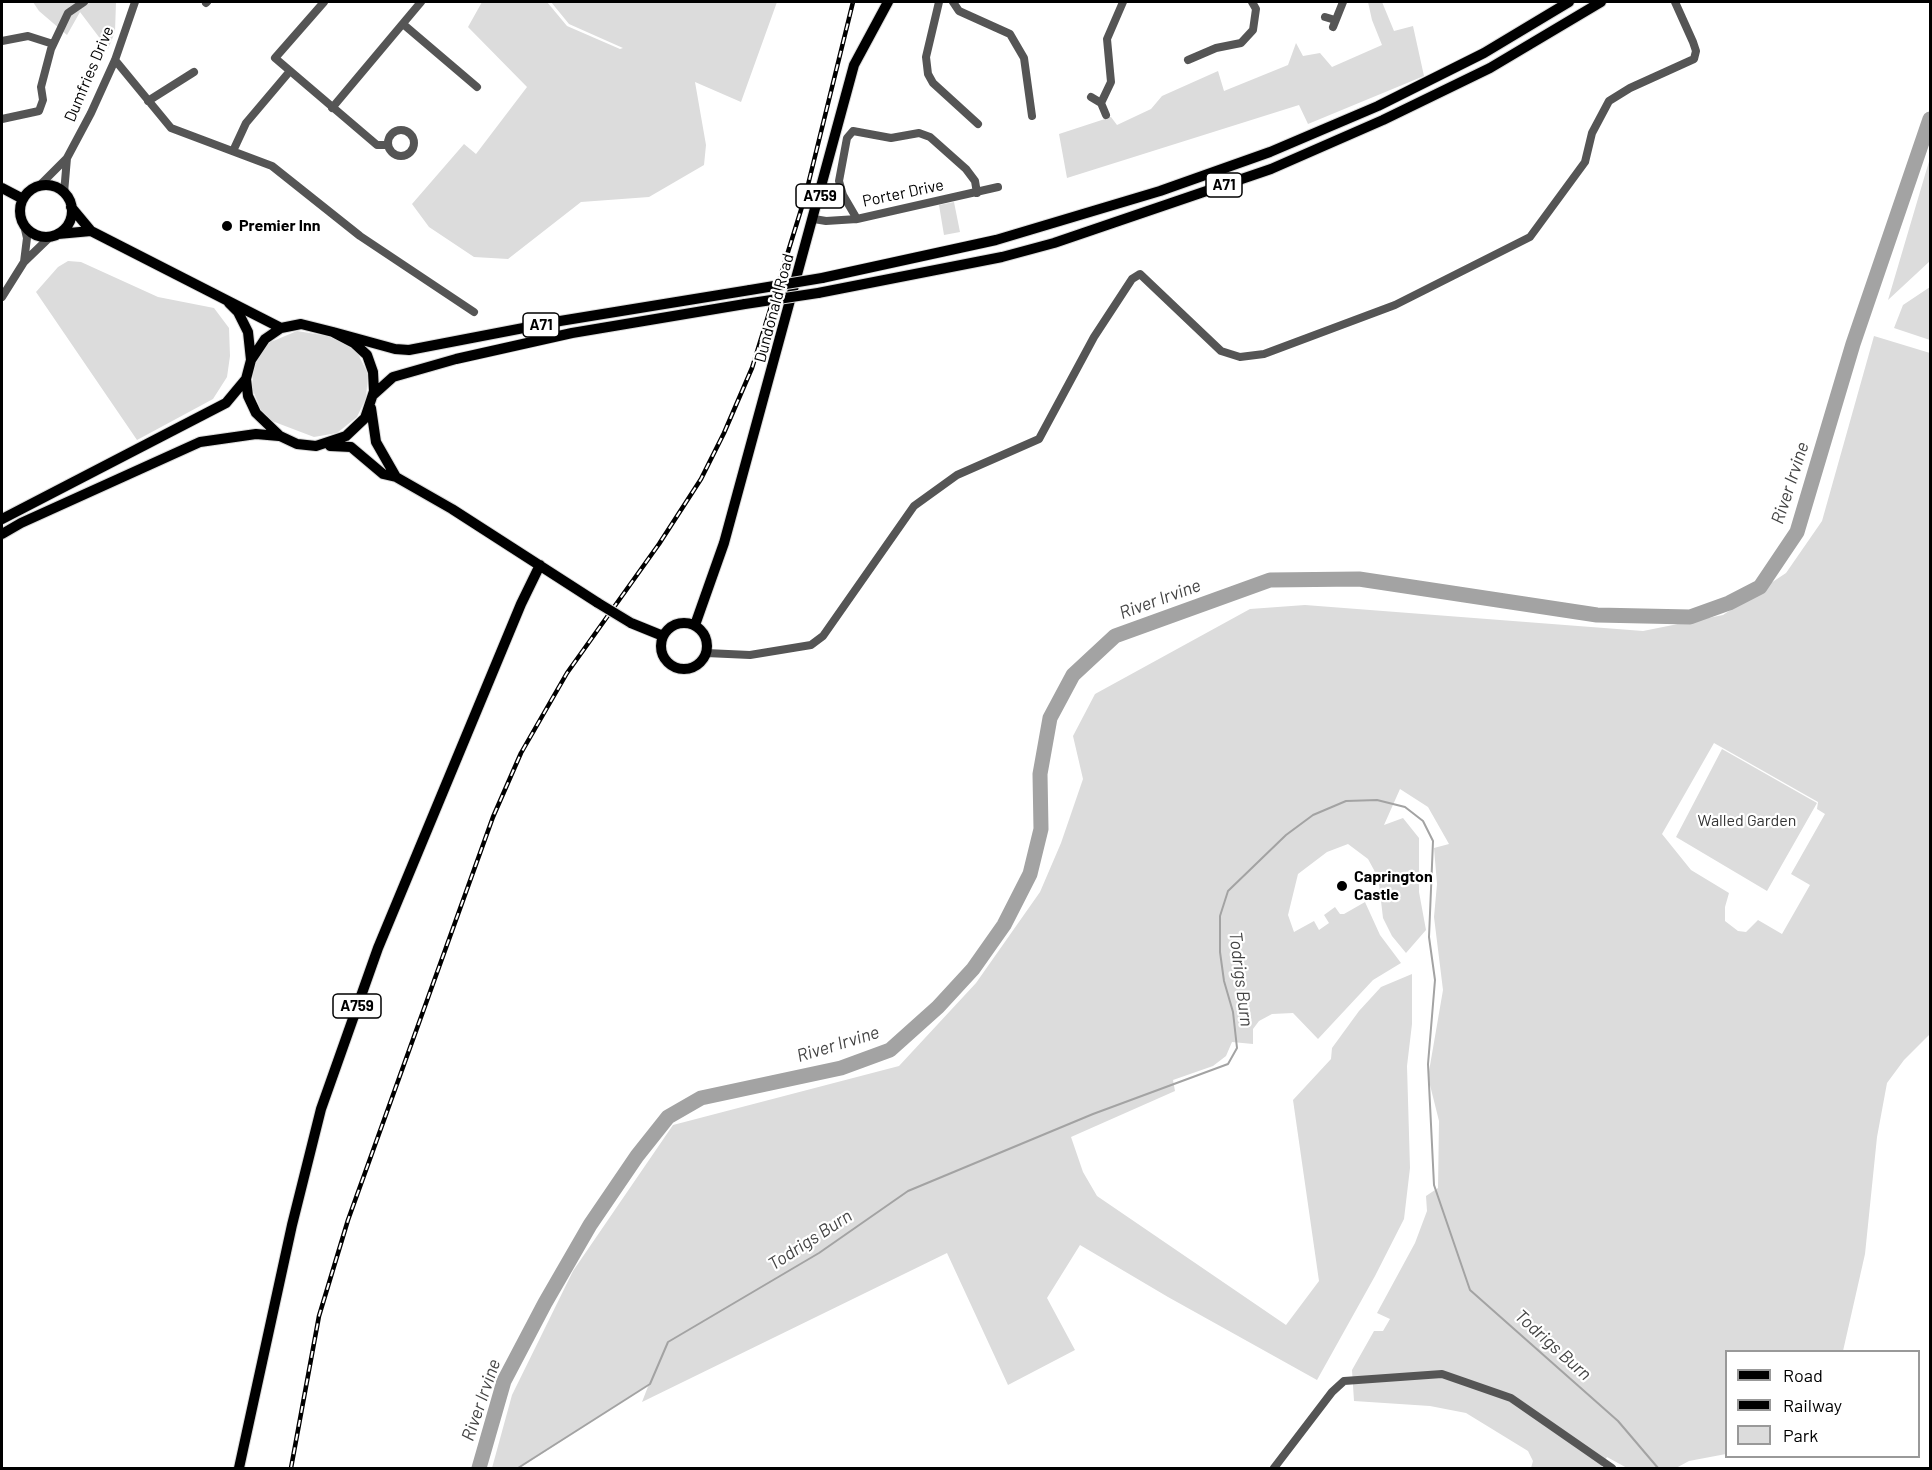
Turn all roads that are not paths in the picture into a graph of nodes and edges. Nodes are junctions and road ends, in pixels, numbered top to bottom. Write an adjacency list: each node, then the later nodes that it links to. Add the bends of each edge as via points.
1 (84, 2): 17 (street, via 68,13)
2 (135, 2): 18 (street, Dumfries Drive)
3 (324, 2): 20 (street, via 275,58)
4 (421, 2): 15 (street)
5 (888, 2): 41 (main road, Dundonald Road / A759, via 854,65)
6 (939, 2): 30 (street, via 926,57 928,74)
7 (953, 2): 28 (street, via 959,11 1010,34 1024,58)
8 (1123, 2): 25 (street, via 1107,39 1111,82)
9 (1252, 2): 19 (street, via 1256,9 1253,30 1241,43)
10 (1343, 2): 14 (street, via 1334,23)
11 (1569, 2): 51 (main road, A71, bridge, via 1378,106 1270,152 1160,191 996,240 822,278 409,350)
12 (1601, 2): 54 (main road, A71, bridge, via 1490,68 1383,120 1271,169 1054,243 818,293 572,333 456,359 393,377)
13 (1675, 2): 63 (street, via 1693,42 1694,58 1610,101 1592,132 1585,162 1530,237 1395,305 1264,354 1240,357 1221,351 1140,274 1132,279 1094,337 1039,440 957,475 914,506 823,636 811,645 750,656)
14 (1325, 17)
15 (402, 24): 22 (street); 26 (street)
16 (2, 41): 17 (street, via 28,36)
17 (53, 44): 29 (street, via 45,67 39,111)
18 (115, 60): 24 (street); 33 (street, Dumfries Drive)
19 (1188, 60)
20 (290, 71): 26 (street); 32 (street, via 246,123)
21 (194, 72): 24 (street)
22 (477, 87)
23 (1091, 97): 25 (street)
24 (148, 101): 32 (street, via 171,128)
25 (1101, 103): 27 (street)
26 (333, 108): 31 (street, via 377,145)
27 (1106, 115)
28 (1032, 116)
29 (2, 119)
30 (978, 124)
31 (388, 145)
32 (233, 151): 49 (street, via 272,166 360,236)
33 (68, 158): 34 (street, Dumfries Drive); 38 (street, Dumfries Drive)
34 (39, 186): 38 (main road, via 52,186); 39 (main road)
35 (998, 187): 37 (street, Porter Drive)
36 (2, 188): 39 (main road)
37 (977, 192): 42 (street, Porter Drive); 42 (street, via 966,169 930,136 919,133 891,138 853,131 847,138 839,182)
38 (64, 193): 40 (main road)
39 (23, 199): 43 (main road, via 20,207)
40 (71, 207): 44 (main road); 45 (main road, via 69,222)
41 (814, 219): 42 (street, Porter Drive); 61 (main road, Dundonald Road / A759, via 724,543)
42 (857, 219)
43 (24, 225): 45 (main road, via 36,235); 46 (street)
44 (91, 231): 45 (main road); 48 (main road)
45 (55, 235): 46 (street)
46 (24, 262): 47 (street)
47 (2, 297)
48 (224, 297): 50 (main road); 52 (main road, via 238,312 248,332)
49 (474, 312)
50 (281, 328): 51 (main road, A71, via 301,324); 52 (main road, A71, via 265,339)
51 (333, 332): 54 (main road, A71, via 367,355 373,372)
52 (251, 360): 53 (main road, A71)
53 (246, 379): 55 (main road, A71, via 256,413); 58 (main road, A71, via 226,403)
54 (372, 400): 56 (main road, A71, via 365,418 351,432); 57 (main road, via 376,442)
55 (280, 436): 56 (main road, A71, via 297,444); 59 (main road, A71, via 256,434 200,442)
56 (320, 445): 57 (main road, via 351,447 383,474)
57 (396, 477): 60 (main road)
58 (2, 519)
59 (2, 534)
60 (540, 565): 62 (main road, bridge, via 631,623); 64 (main road, A759, via 378,948 321,1109)
61 (694, 625): 62 (main road, via 675,624); 63 (main road, via 706,637)
62 (663, 636): 63 (main road, via 664,660 678,669 696,667)
63 (706, 653)
64 (239, 1468)
65 (1274, 1468): 66 (street, via 1344,1380 1442,1374 1511,1398)
66 (1612, 1468)

